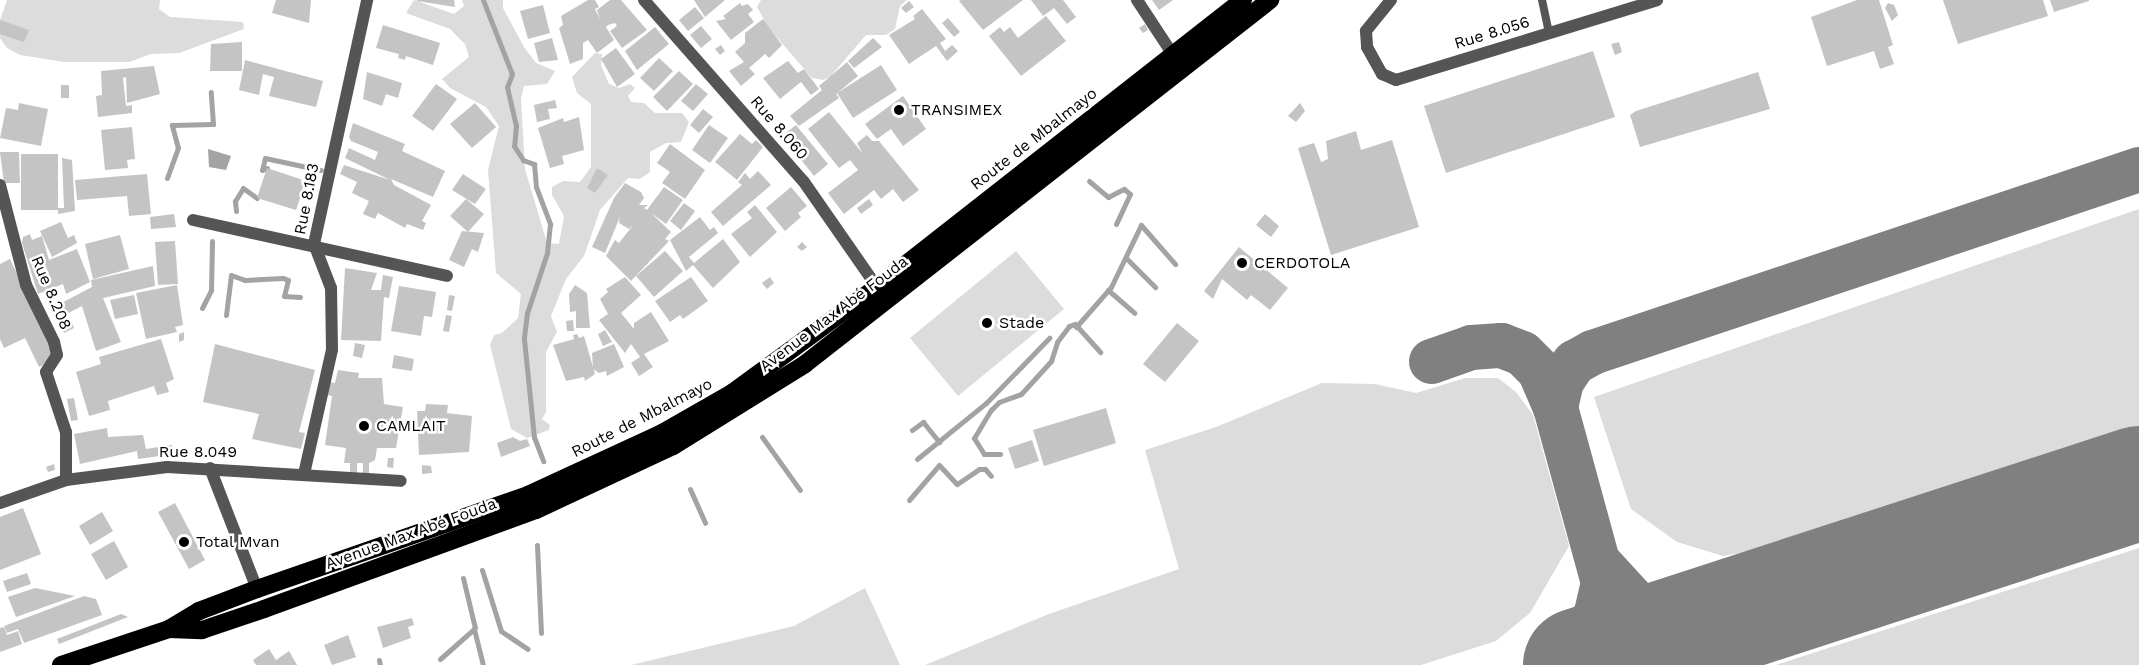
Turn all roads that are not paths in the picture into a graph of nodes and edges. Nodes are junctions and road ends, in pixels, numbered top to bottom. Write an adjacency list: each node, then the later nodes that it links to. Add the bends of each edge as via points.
1 (367, 0): 13 (street, Rue 8.183)
2 (644, 0): 15 (street, Rue 8.060, via 804,182)
3 (1137, 0): 10 (street)
4 (1243, 0): 10 (highway, Route de Mbalmayo)
5 (1270, 0): 10 (highway, Avenue Max Abé Fouda)
6 (1391, 0): 9 (street, Rue 8.056, via 1366,31 1367,47 1382,74 1396,80)
7 (1542, 0): 9 (lane)
8 (1657, 0): 9 (street, Rue 8.056)
9 (1549, 32)
10 (1178, 62): 15 (highway, Route de Mbalmayo); 22 (highway, Avenue Max Abé Fouda, via 805,364 673,446 536,510 202,630)
11 (0, 185): 18 (street, Rue 8.208, via 26,285 57,355 46,372 66,432)
12 (194, 220): 13 (street)
13 (314, 244): 14 (street); 17 (street, Rue 8.183, via 331,288 333,329 332,350)
14 (447, 276)
15 (877, 287): 21 (highway, Route de Mbalmayo, via 732,393 600,464 528,495)
16 (210, 468): 17 (street, Rue 8.049); 18 (street, Rue 8.049, via 167,467); 21 (street)
17 (304, 474): 19 (street, Rue 8.049)
18 (66, 480): 20 (street, Rue 8.049)
19 (401, 481)
20 (0, 503)
21 (257, 589): 22 (highway, Route de Mbalmayo, via 199,611)
22 (169, 629): 23 (highway, Avenue Max Abé Fouda)
23 (61, 665)

